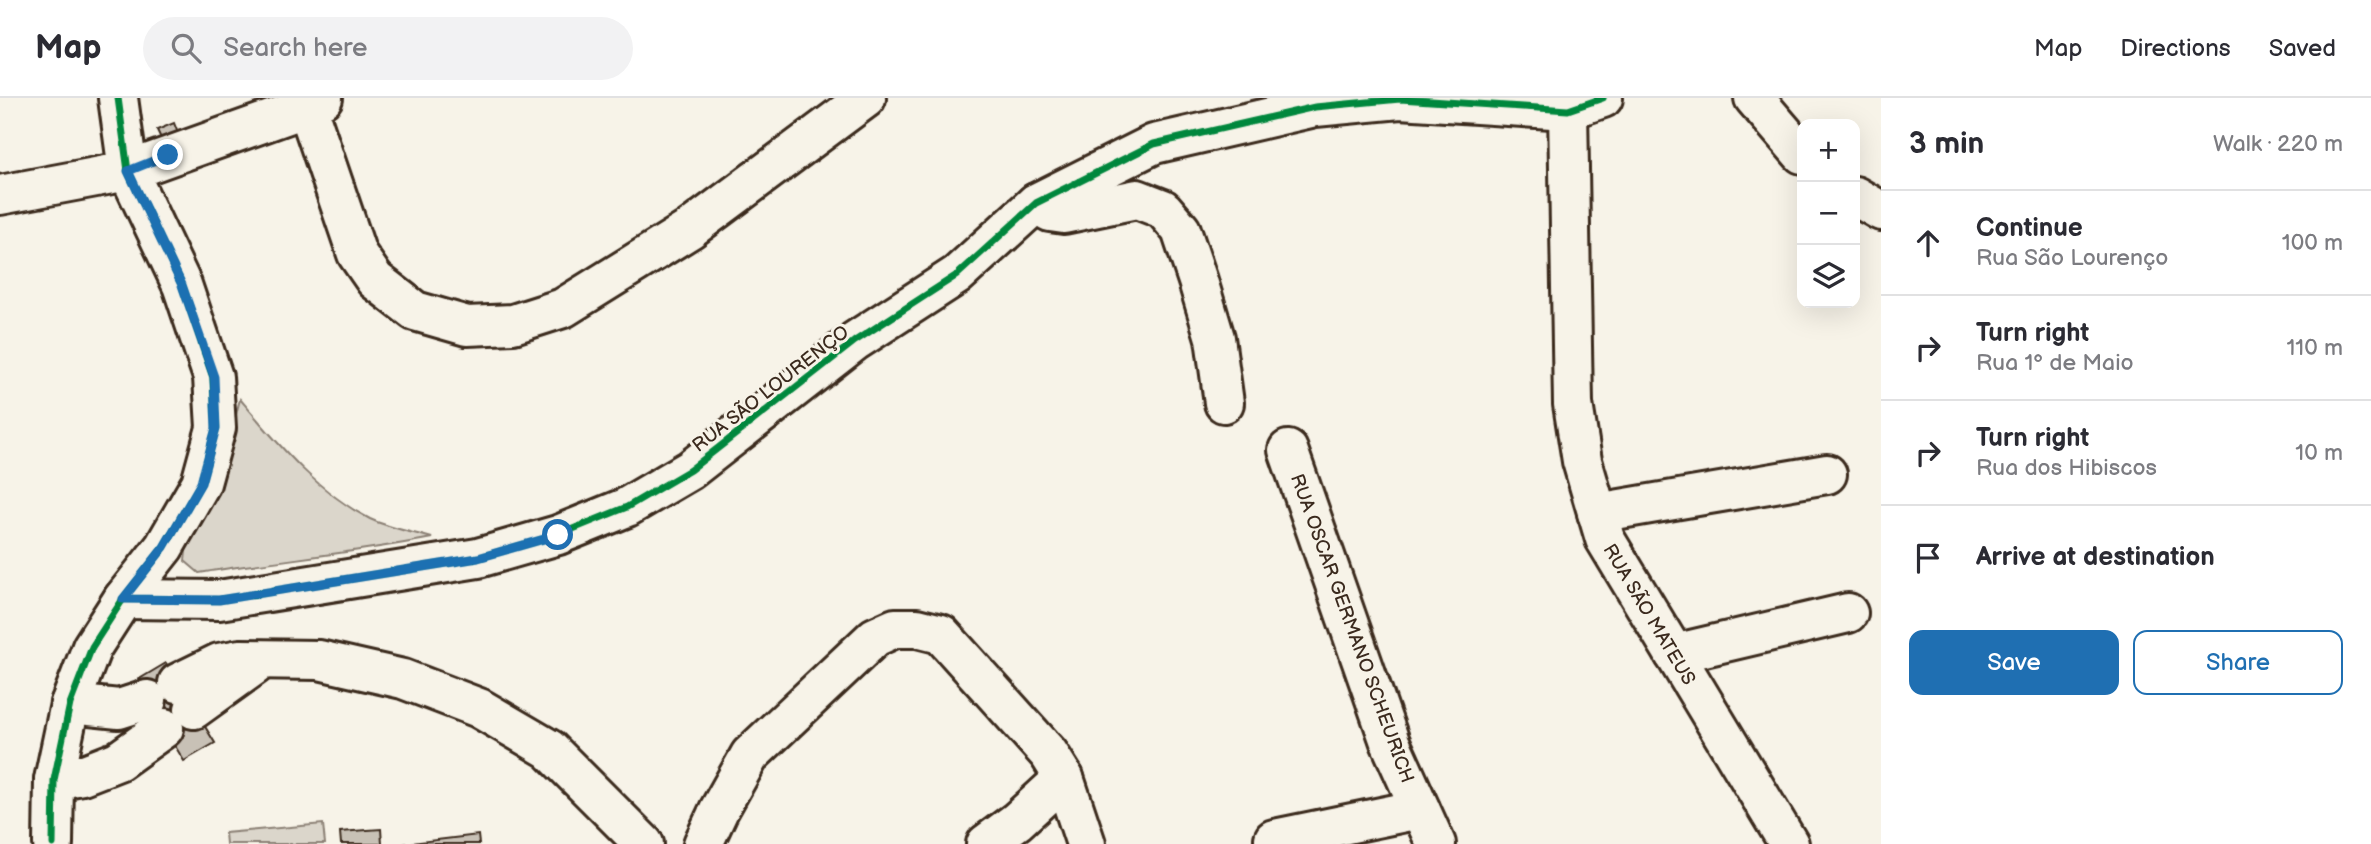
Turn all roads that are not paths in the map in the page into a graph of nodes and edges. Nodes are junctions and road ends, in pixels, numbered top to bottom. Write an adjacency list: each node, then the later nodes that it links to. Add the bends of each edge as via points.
1 (118, 98): 7 (street)
2 (866, 98): 4 (street, via 690,229 563,307 513,324 467,326 415,311 375,280 357,254)
3 (1754, 98): 6 (street)
4 (312, 101): 7 (street)
5 (1586, 104): 10 (street, RUA SÃO LOURENÇO, via 1400,99 1315,107 1154,144); 15 (street, RUA SÃO MATEUS, via 1573,404)
6 (1797, 147)
7 (128, 171): 8 (street); 16 (street, via 187,298 214,377 216,428 201,483 164,547)
8 (0, 195)
9 (1860, 199): 11 (street)
10 (1036, 203): 12 (street, via 1064,214 1138,199 1163,209 1181,230 1198,281 1215,338); 16 (street, RUA SÃO LOURENÇO, via 957,275 855,341 690,470 627,507 558,535 478,558 219,600)
11 (1881, 211)
12 (1224, 403)
13 (1287, 450): 23 (street, RUA OSCAR GERMANO SCHEURICH, via 1390,743)
14 (1828, 474): 15 (street)
15 (1597, 513): 18 (street, RUA SÃO MATEUS, via 1605,538)
16 (123, 599): 19 (street, via 92,647)
17 (1848, 613): 18 (street)
18 (1674, 654): 31 (street, RUA SÃO MATEUS)
19 (70, 704): 20 (street, via 119,709); 22 (street)
20 (171, 705): 22 (street, via 118,761); 26 (street, via 262,660 319,660 403,679 479,708 549,749)
21 (1064, 778): 27 (street, via 1049,754 941,634 895,628 875,637 750,755); 28 (street); 29 (street)
22 (54, 780): 25 (street)
23 (1420, 809): 24 (street); 30 (street, RUA OSCAR GERMANO SCHEURICH)
24 (1274, 839)
25 (53, 844)
26 (644, 844)
27 (703, 844)
28 (986, 844)
29 (1086, 844)
30 (1436, 844)
31 (1789, 844)

